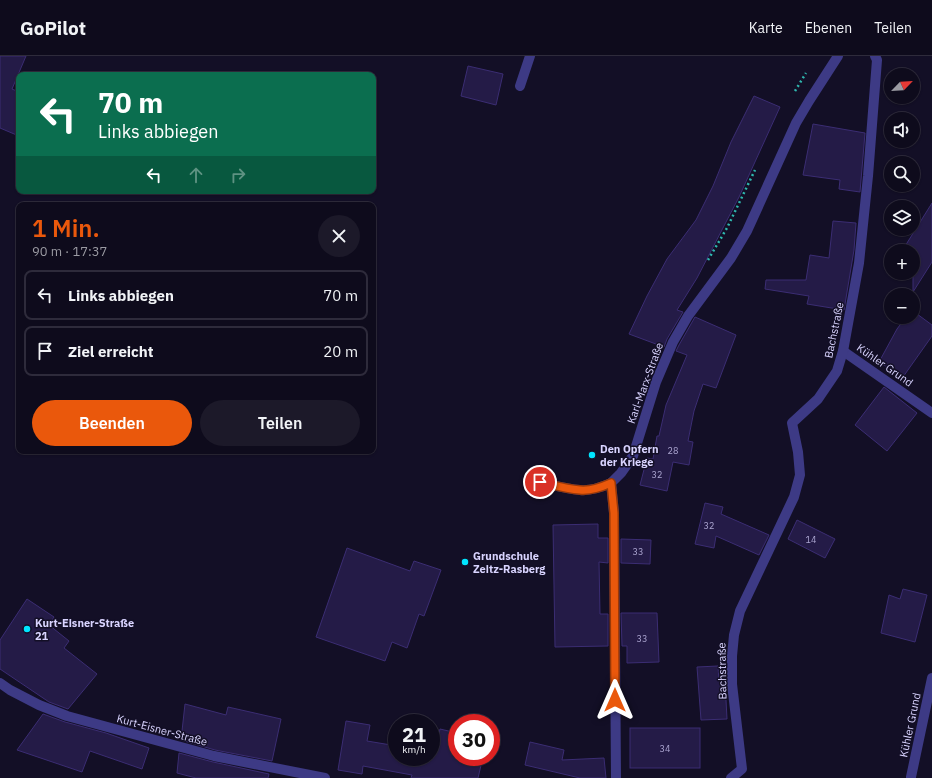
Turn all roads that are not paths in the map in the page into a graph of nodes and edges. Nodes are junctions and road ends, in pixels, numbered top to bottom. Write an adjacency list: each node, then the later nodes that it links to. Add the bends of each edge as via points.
1 (530, 56): 4 (street)
2 (838, 56): 8 (street, Karl-Marx-Straße, via 796,124 747,231 673,342 656,382 633,456)
3 (875, 56): 5 (street, Bachstraße, via 876,76 859,263)
4 (520, 86)
5 (843, 351): 6 (street, Kühler Grund); 11 (street, Bachstraße, via 837,371 818,399 792,423 800,475 794,497 740,611 734,635 732,684)
6 (932, 412)
7 (540, 482): 8 (street, via 582,491)
8 (611, 483): 14 (street, via 614,513)
9 (932, 678): 12 (street, Kühler Grund)
10 (0, 683): 13 (street, Kurt-Eisner-Straße, via 39,705 67,716 214,756)
11 (743, 774): 15 (street, Bachstraße)
12 (911, 777)
13 (325, 778)
14 (616, 778)
15 (731, 778)

